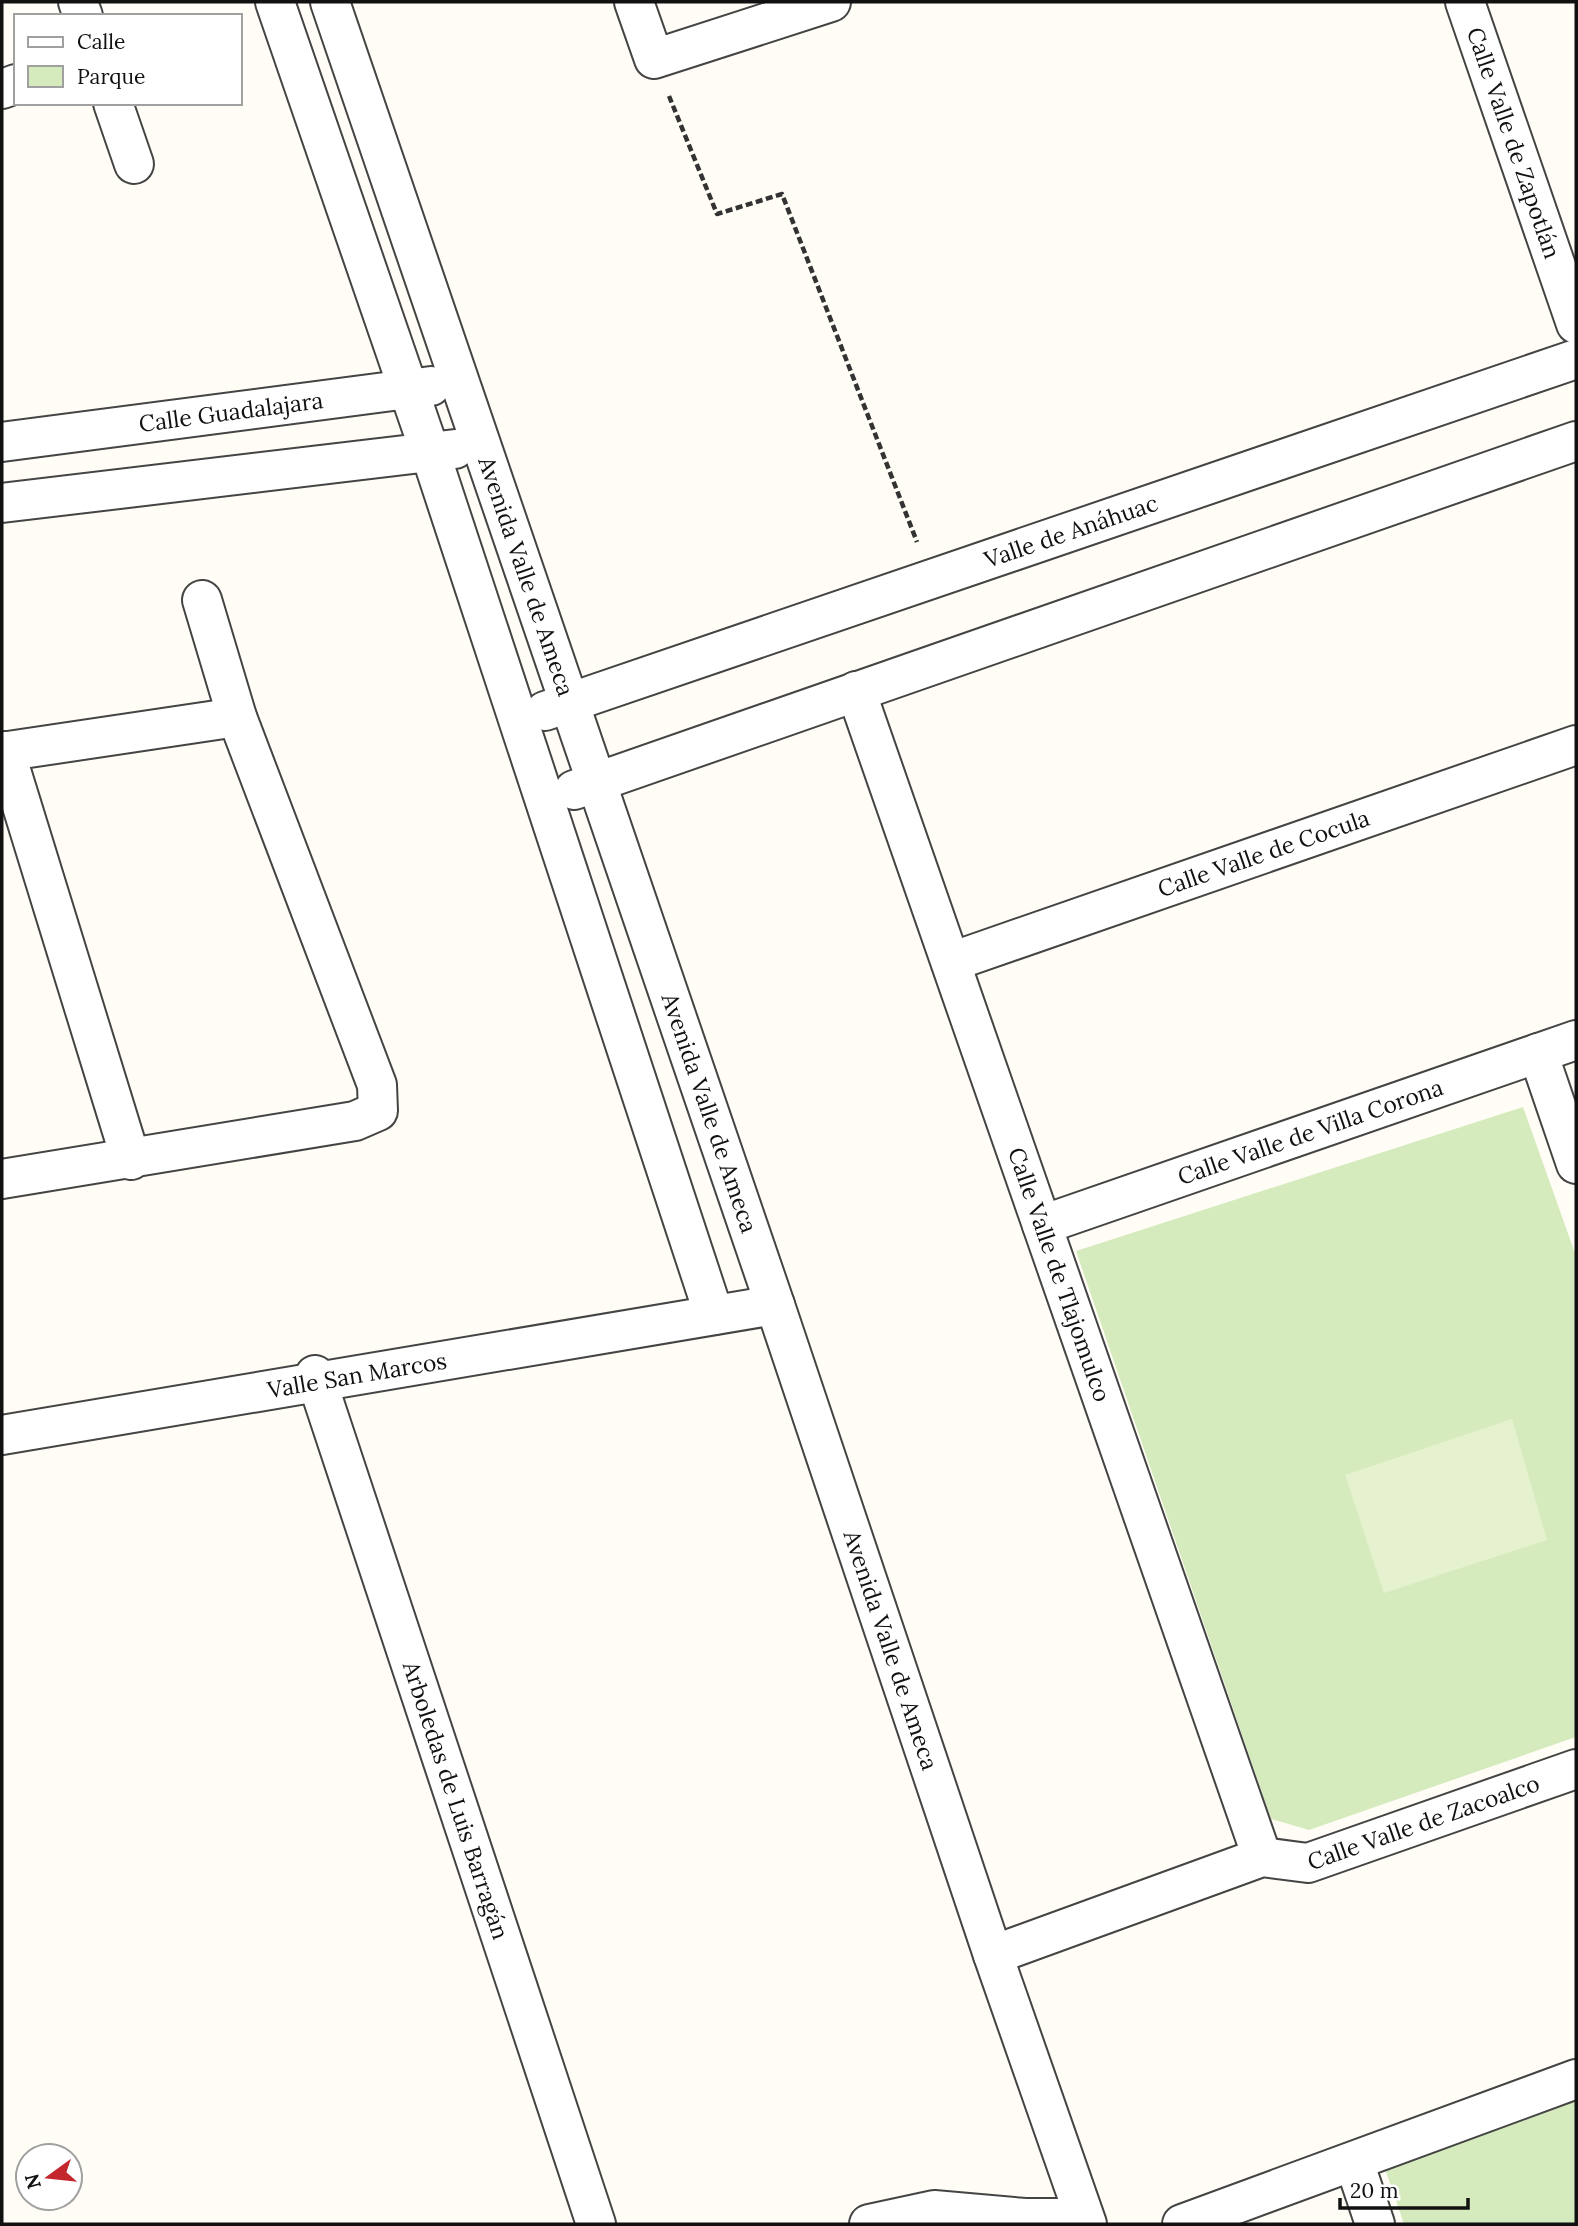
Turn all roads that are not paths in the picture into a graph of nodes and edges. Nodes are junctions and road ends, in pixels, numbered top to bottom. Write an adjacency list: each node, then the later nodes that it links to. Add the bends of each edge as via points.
1 (275, 2): 11 (street)
2 (330, 2): 10 (street, Avenida Valle de Ameca)
3 (634, 2): 4 (street, via 654,59)
4 (831, 2)
5 (1465, 2): 8 (street, Calle Valle de Zapotlán)
6 (114, 105): 7 (street)
7 (134, 164)
8 (1576, 324)
9 (1576, 359): 19 (street, Valle de Anáhuac)
10 (461, 382): 11 (street, Calle Guadalajara); 14 (street, Avenida Valle de Ameca)
11 (408, 390): 13 (street, Calle Guadalajara); 15 (street)
12 (1576, 441): 18 (street)
13 (2, 442)
14 (482, 446): 15 (street); 19 (street, Avenida Valle de Ameca)
15 (430, 452): 16 (street); 21 (street)
16 (5, 500)
17 (202, 600): 20 (street)
18 (856, 691): 24 (street); 26 (street, Calle Valle de Tlajomulco)
19 (568, 703): 21 (street, Valle de Anáhuac); 24 (street, Avenida Valle de Ameca)
20 (237, 717): 23 (street); 29 (street, via 377,1084 378,1111 355,1121)
21 (519, 720): 25 (street)
22 (1576, 745): 26 (street, Calle Valle de Cocula)
23 (3, 751): 29 (street)
24 (596, 782): 25 (street); 33 (street, Avenida Valle de Ameca)
25 (546, 800): 34 (street)
26 (951, 962): 32 (street, Calle Valle de Tlajomulco)
27 (1576, 1040): 28 (street, Calle Valle de Villa Corona)
28 (1538, 1053): 30 (street); 32 (street, Calle Valle de Villa Corona)
29 (131, 1160): 31 (street)
30 (1576, 1164)
31 (2, 1180)
32 (1042, 1225): 38 (street, Calle Valle de Tlajomulco)
33 (775, 1305): 34 (street, Valle San Marcos); 39 (street, Avenida Valle de Ameca)
34 (714, 1315): 35 (street, Valle San Marcos)
35 (317, 1378): 36 (street, Valle San Marcos); 43 (street, Arboledas de Luis Barragán)
36 (2, 1435)
37 (1576, 1769): 38 (street, Calle Valle de Zacoalco, via 1308,1863)
38 (1262, 1857): 39 (street, Calle Valle de Zacoalco)
39 (993, 1955): 42 (street, Avenida Valle de Ameca)
40 (1576, 2079): 41 (street)
41 (1354, 2162): 45 (street); 46 (street)
42 (1086, 2221): 44 (street, via 934,2210)
43 (596, 2224)
44 (869, 2224)
45 (1182, 2224)
46 (1375, 2224)

